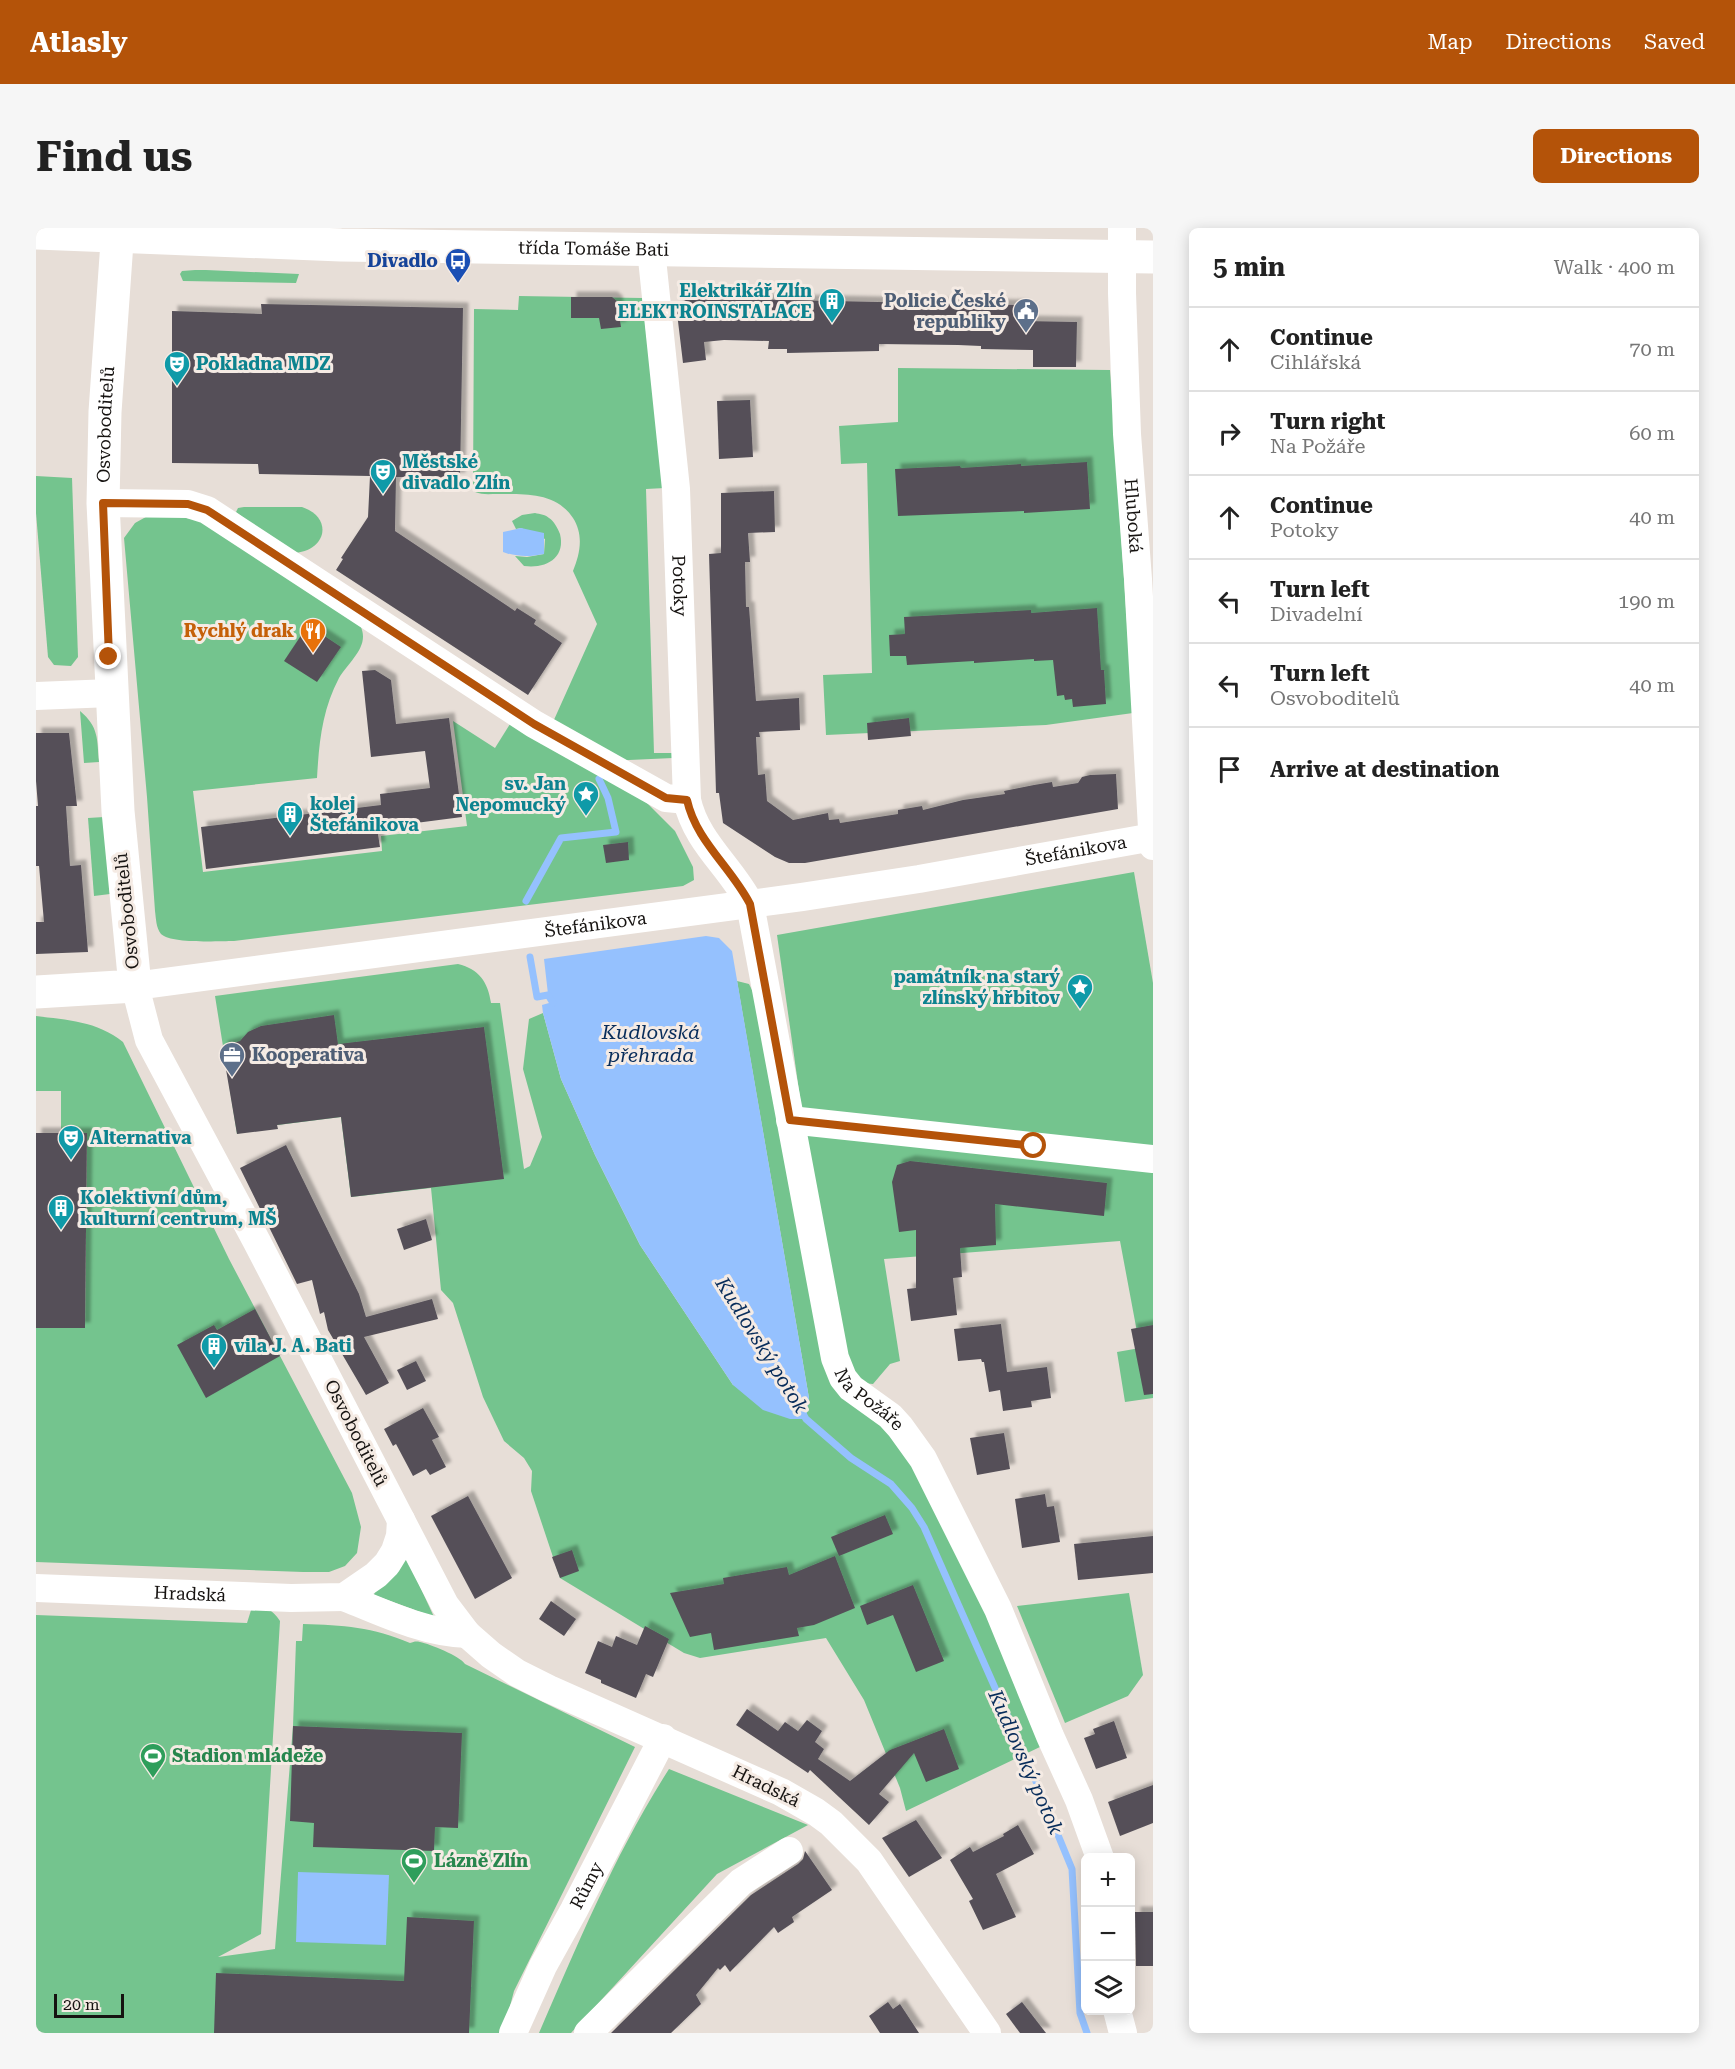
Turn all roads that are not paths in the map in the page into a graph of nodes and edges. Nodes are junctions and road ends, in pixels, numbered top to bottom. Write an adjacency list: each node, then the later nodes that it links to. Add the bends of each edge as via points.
1 (36, 233): 2 (main road, třída Tomáše Bati)
2 (118, 233): 4 (main road, třída Tomáše Bati, via 341,245); 5 (main road, Osvoboditelů, via 105,412)
3 (1133, 247): 4 (main road, třída Tomáše Bati); 9 (street, Hluboká, via 1122,294)
4 (651, 249): 8 (street, Potoky, via 676,489)
5 (103, 503): 6 (main road, Osvoboditelů); 8 (street, via 188,504 207,510 534,724 666,798)
6 (111, 693): 7 (street); 11 (main road, Osvoboditelů)
7 (36, 696)
8 (687, 800): 10 (street, Potoky, via 695,825)
9 (1153, 840): 10 (street, Štefánikova)
10 (750, 904): 11 (street, Štefánikova); 13 (street, Na Požáře)
11 (135, 986): 12 (main road, Štefánikova); 15 (street, Osvoboditelů, via 149,1040)
12 (36, 992)
13 (790, 1120): 14 (street); 21 (street, Na Požáře, via 838,1368 851,1388 890,1416 923,1459 998,1609)
14 (1153, 1159)
15 (401, 1520): 17 (street, via 400,1536 387,1564); 18 (street, Hradská, via 445,1605)
16 (36, 1588): 17 (street, Hradská)
17 (344, 1597): 18 (street, Hradská, via 438,1631)
18 (467, 1634): 19 (street, Hradská, via 517,1673)
19 (663, 1738): 23 (street, Hradská, via 781,1792 816,1812 844,1835 882,1878); 24 (street, Růmy, via 543,1966)
20 (789, 1851): 25 (street, via 741,1882)
21 (1099, 1853)
22 (1118, 2015): 26 (street)
23 (984, 2032)
24 (513, 2033)
25 (588, 2033)
26 (1123, 2033)

